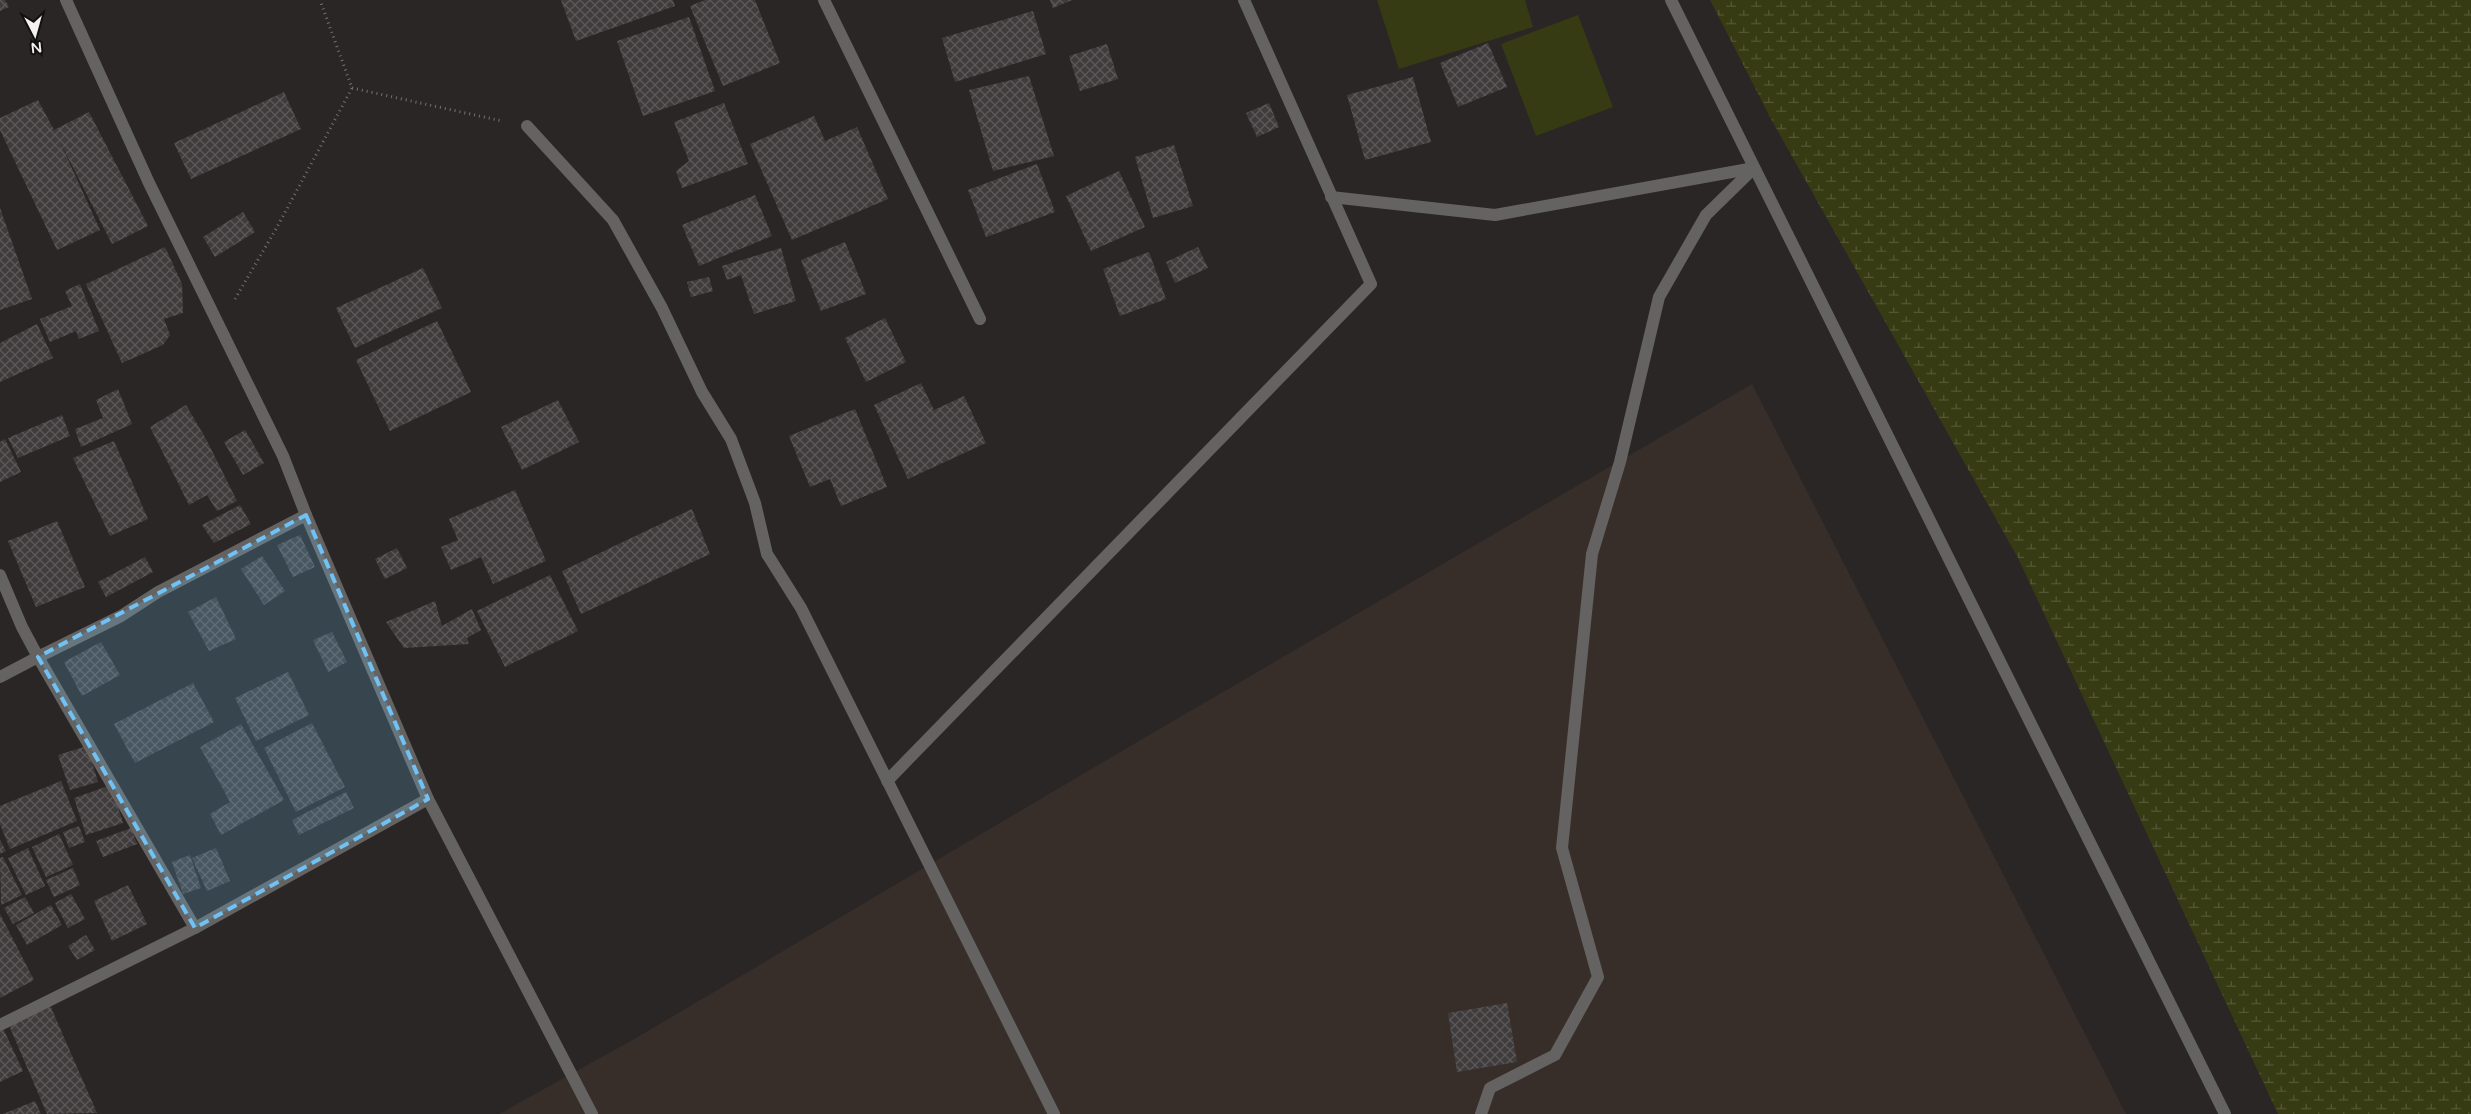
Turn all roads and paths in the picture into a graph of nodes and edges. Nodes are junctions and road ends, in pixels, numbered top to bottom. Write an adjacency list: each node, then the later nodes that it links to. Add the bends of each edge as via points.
1 (66, 0): 11 (street, via 149,183)
2 (320, 0): 6 (path)
3 (824, 0): 10 (street)
4 (1244, 0): 9 (street)
5 (1671, 0): 8 (street)
6 (352, 88): 7 (path); 11 (path, via 276,229)
7 (527, 126): 16 (street, via 613,220 657,300 702,392 731,439 755,503 767,554 801,608)
8 (1754, 168): 9 (street, via 1495,215); 22 (street, via 1706,215 1659,297 1620,462 1592,554 1562,848 1598,976 1554,1055 1490,1088); 23 (street)
9 (1331, 197): 16 (street, via 1371,284)
10 (980, 319)
11 (219, 325): 12 (street, via 283,456)
12 (306, 515): 14 (street); 17 (street)
13 (0, 575): 14 (street)
14 (38, 658): 15 (street); 18 (street)
15 (0, 677)
16 (887, 781): 21 (street)
17 (428, 799): 18 (street); 20 (street)
18 (195, 928): 19 (street)
19 (0, 1025)
20 (592, 1114)
21 (1054, 1114)
22 (1481, 1114)
23 (2225, 1114)

